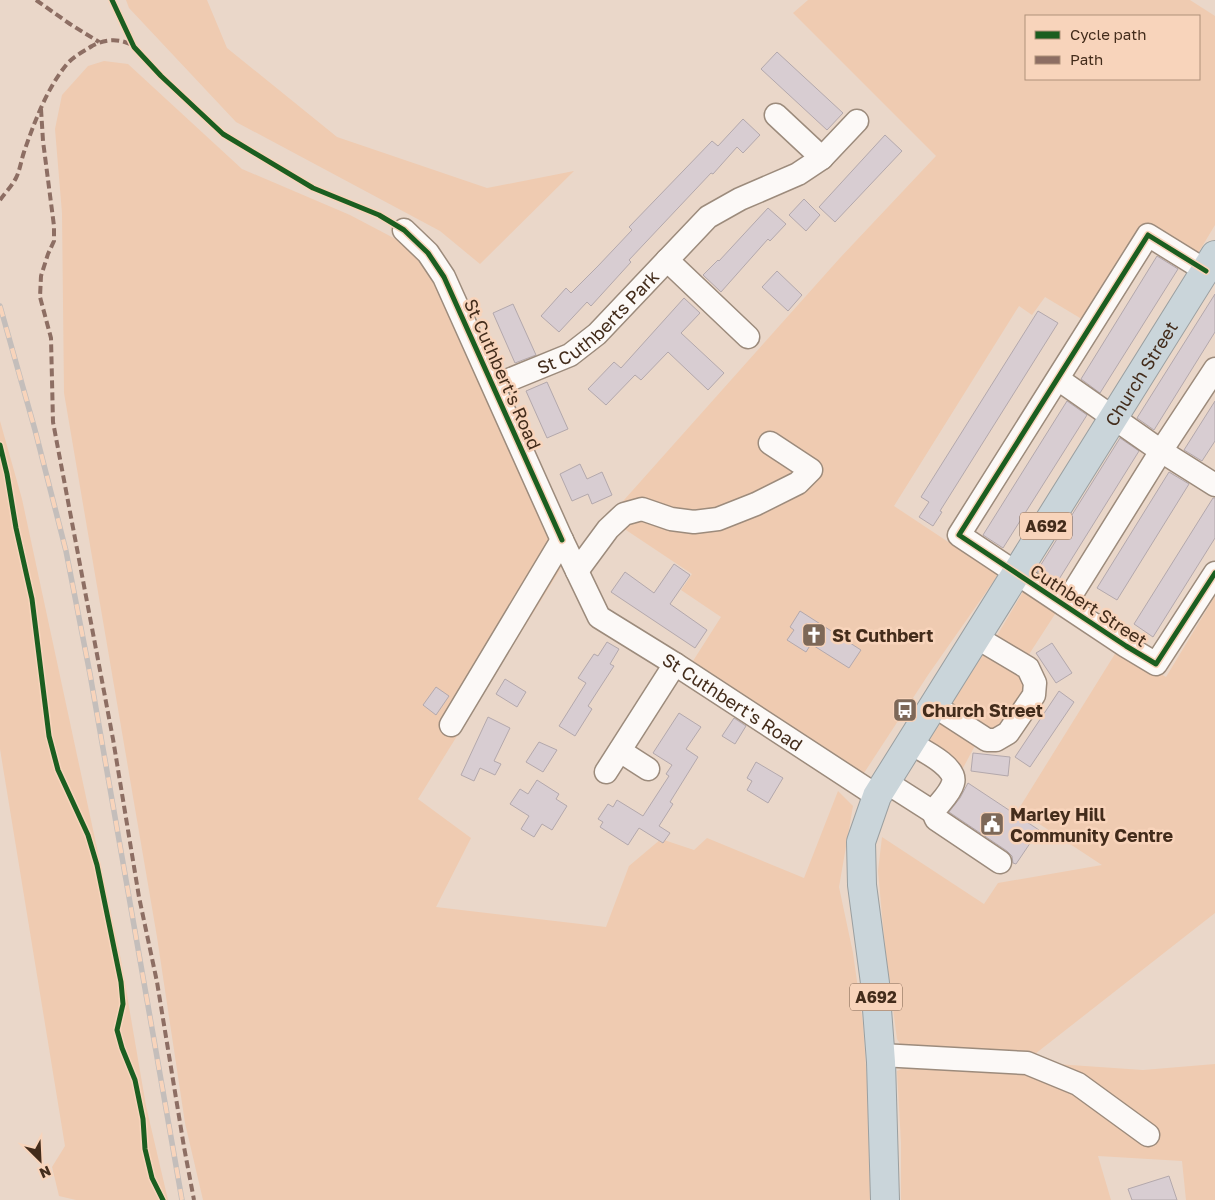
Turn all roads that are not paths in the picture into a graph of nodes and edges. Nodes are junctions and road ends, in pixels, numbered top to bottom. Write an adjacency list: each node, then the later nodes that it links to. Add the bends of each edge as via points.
1 (776, 115): 3 (street)
2 (857, 121): 3 (street, St Cuthberts Park)
3 (822, 158): 5 (street, St Cuthberts Park, via 798,174 740,198 708,217)
4 (404, 230): 10 (street, St Cuthbert's Road, via 428,253 444,277)
5 (667, 260): 7 (street, St Cuthberts Park); 10 (street, St Cuthberts Park, via 597,334 570,355)
6 (1211, 266): 9 (street, via 1148,235); 11 (highway, Church Street / A692)
7 (748, 337)
8 (1215, 368): 13 (street)
9 (1058, 380): 11 (street); 18 (street, Cuthbert Street, via 959,535)
10 (494, 386): 15 (street, St Cuthbert's Road)
11 (1113, 418): 13 (street); 18 (highway, Church Street / A692)
12 (770, 443): 16 (street, via 811,470 798,483 718,519 694,522 671,519 642,509 624,514 608,529)
13 (1161, 451): 14 (street); 19 (street)
14 (1215, 485)
15 (562, 540): 16 (street, St Cuthbert's Road); 23 (street)
16 (577, 571): 21 (street, St Cuthbert's Road, via 599,617)
17 (1215, 573): 19 (street, Cuthbert Street, via 1156,664)
18 (1016, 574): 19 (street, Cuthbert Street); 20 (highway, Church Street / A692)
19 (1065, 605)
20 (976, 637): 22 (highway, Church Street / A692); 22 (street, via 1028,668 1035,683 1034,695 1008,733 996,740 987,740)
21 (675, 664): 25 (street); 28 (street, St Cuthbert's Road)
22 (933, 705): 24 (highway, Church Street / A692)
23 (451, 725)
24 (910, 743): 28 (highway, Church Street / A692); 29 (street, via 948,767 953,774 954,783)
25 (620, 751): 26 (street); 27 (street)
26 (648, 769)
27 (606, 772)
28 (881, 789): 29 (street, St Cuthbert's Road); 31 (highway, A692, via 861,842 862,885)
29 (932, 812): 30 (street, St Cuthbert's Road, via 936,819)
30 (1000, 862)
31 (881, 1055): 32 (street, via 1027,1063 1078,1084); 33 (highway, A692)
32 (1148, 1135)
33 (885, 1200)

